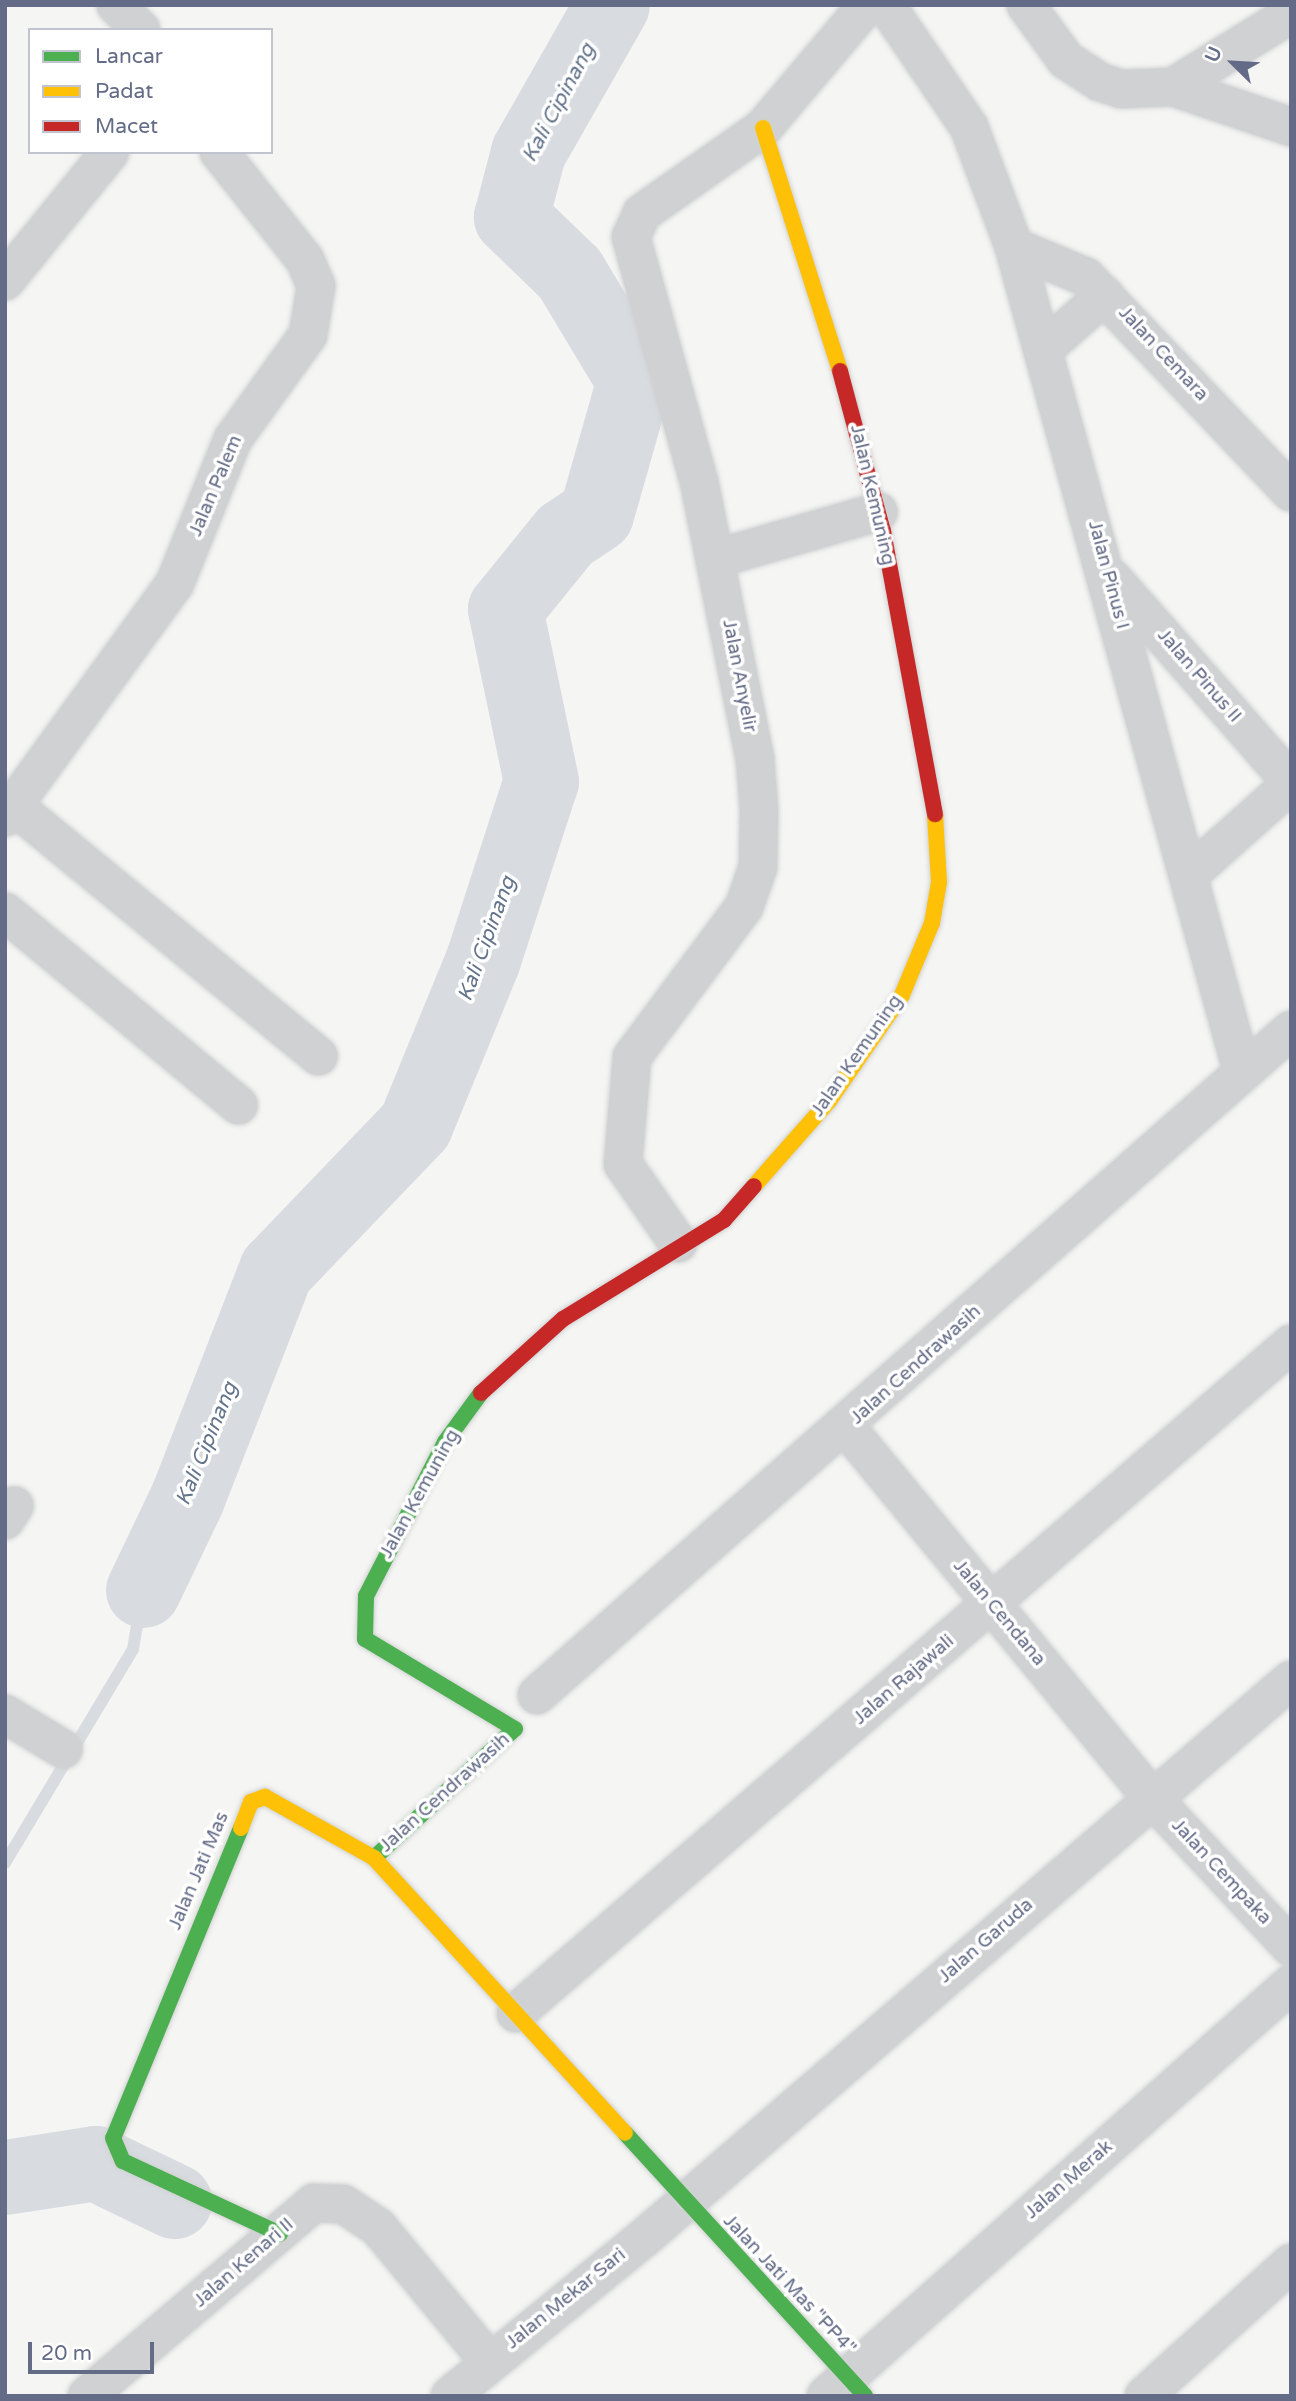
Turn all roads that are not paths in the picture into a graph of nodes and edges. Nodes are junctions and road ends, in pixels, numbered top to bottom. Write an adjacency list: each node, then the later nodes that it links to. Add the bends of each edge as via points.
1 (116, 5): 6 (street)
2 (867, 5): 9 (street)
3 (886, 5): 12 (street, Jalan Pinus I, via 969,127)
4 (1026, 5): 7 (street, via 1077,70 1121,89)
5 (1291, 14): 7 (street)
6 (139, 28)
7 (1173, 88): 8 (street)
8 (1291, 127)
9 (763, 128): 17 (street, Jalan Kemuning, via 847,391); 18 (street, Jalan Anyelir, via 642,213 631,237 675,378)
10 (108, 154): 13 (street)
11 (221, 154): 23 (street, Jalan Palem, via 305,260 316,286 309,335 233,439 175,583)
12 (1014, 247): 14 (street, Jalan Cemara, via 1086,277); 15 (street, Jalan Pinus I)
13 (5, 281)
14 (1105, 295): 15 (street); 16 (street, Jalan Cemara)
15 (1045, 349): 19 (street, Jalan Pinus I)
16 (1291, 492)
17 (878, 512): 18 (street); 30 (street, Jalan Kemuning, via 934,811 939,882 932,923 902,995 829,1101 724,1220)
18 (715, 559): 30 (street, Jalan Anyelir, via 755,759 758,867 744,907 632,1057 622,1123 623,1164)
19 (1106, 571): 20 (street, Jalan Pinus II); 21 (street, Jalan Pinus I)
20 (1167, 640): 21 (street); 22 (street, Jalan Pinus II)
21 (1135, 673): 24 (street, Jalan Pinus I)
22 (1291, 783): 24 (street)
23 (9, 811): 27 (street)
24 (1191, 873): 28 (street, Jalan Pinus I)
25 (5, 912): 29 (street)
26 (1291, 1030): 28 (street, Jalan Cendrawasih)
27 (318, 1056)
28 (1242, 1071): 32 (street, Jalan Cendrawasih)
29 (238, 1105)
30 (678, 1243): 37 (street, Jalan Kemuning, via 563,1319 484,1389 445,1442 366,1596 365,1639)
31 (1291, 1344): 33 (street, Jalan Rajawali)
32 (846, 1427): 33 (street, Jalan Cendana); 35 (street, Jalan Cendrawasih)
33 (992, 1605): 39 (street, Jalan Cendana); 43 (street, Jalan Rajawali)
34 (1291, 1680): 39 (street, Jalan Garuda)
35 (537, 1695)
36 (5, 1714): 38 (street)
37 (515, 1729): 40 (street, Jalan Cendrawasih)
38 (63, 1749)
39 (1152, 1798): 41 (street, Jalan Cempaka); 44 (street, Jalan Garuda)
40 (374, 1858): 43 (street, Jalan Jati Mas); 45 (street, Jalan Jati Mas, via 275,1800 251,1802 116,2123 113,2147 123,2161)
41 (1291, 1947)
42 (1291, 1984): 48 (street, Jalan Merak)
43 (516, 2013): 44 (street, Jalan Jati Mas)
44 (683, 2204): 47 (street, Jalan Mekar Sari); 48 (street, Jalan Jati Mas "PP4")
45 (280, 2234): 47 (street, Jalan Kenari II, via 314,2203 343,2204 378,2227); 49 (street, Jalan Kenari II)
46 (1291, 2263): 51 (street)
47 (489, 2361): 50 (street, Jalan Mekar Sari)
48 (846, 2390)
49 (87, 2396)
50 (450, 2396)
51 (1144, 2396)

